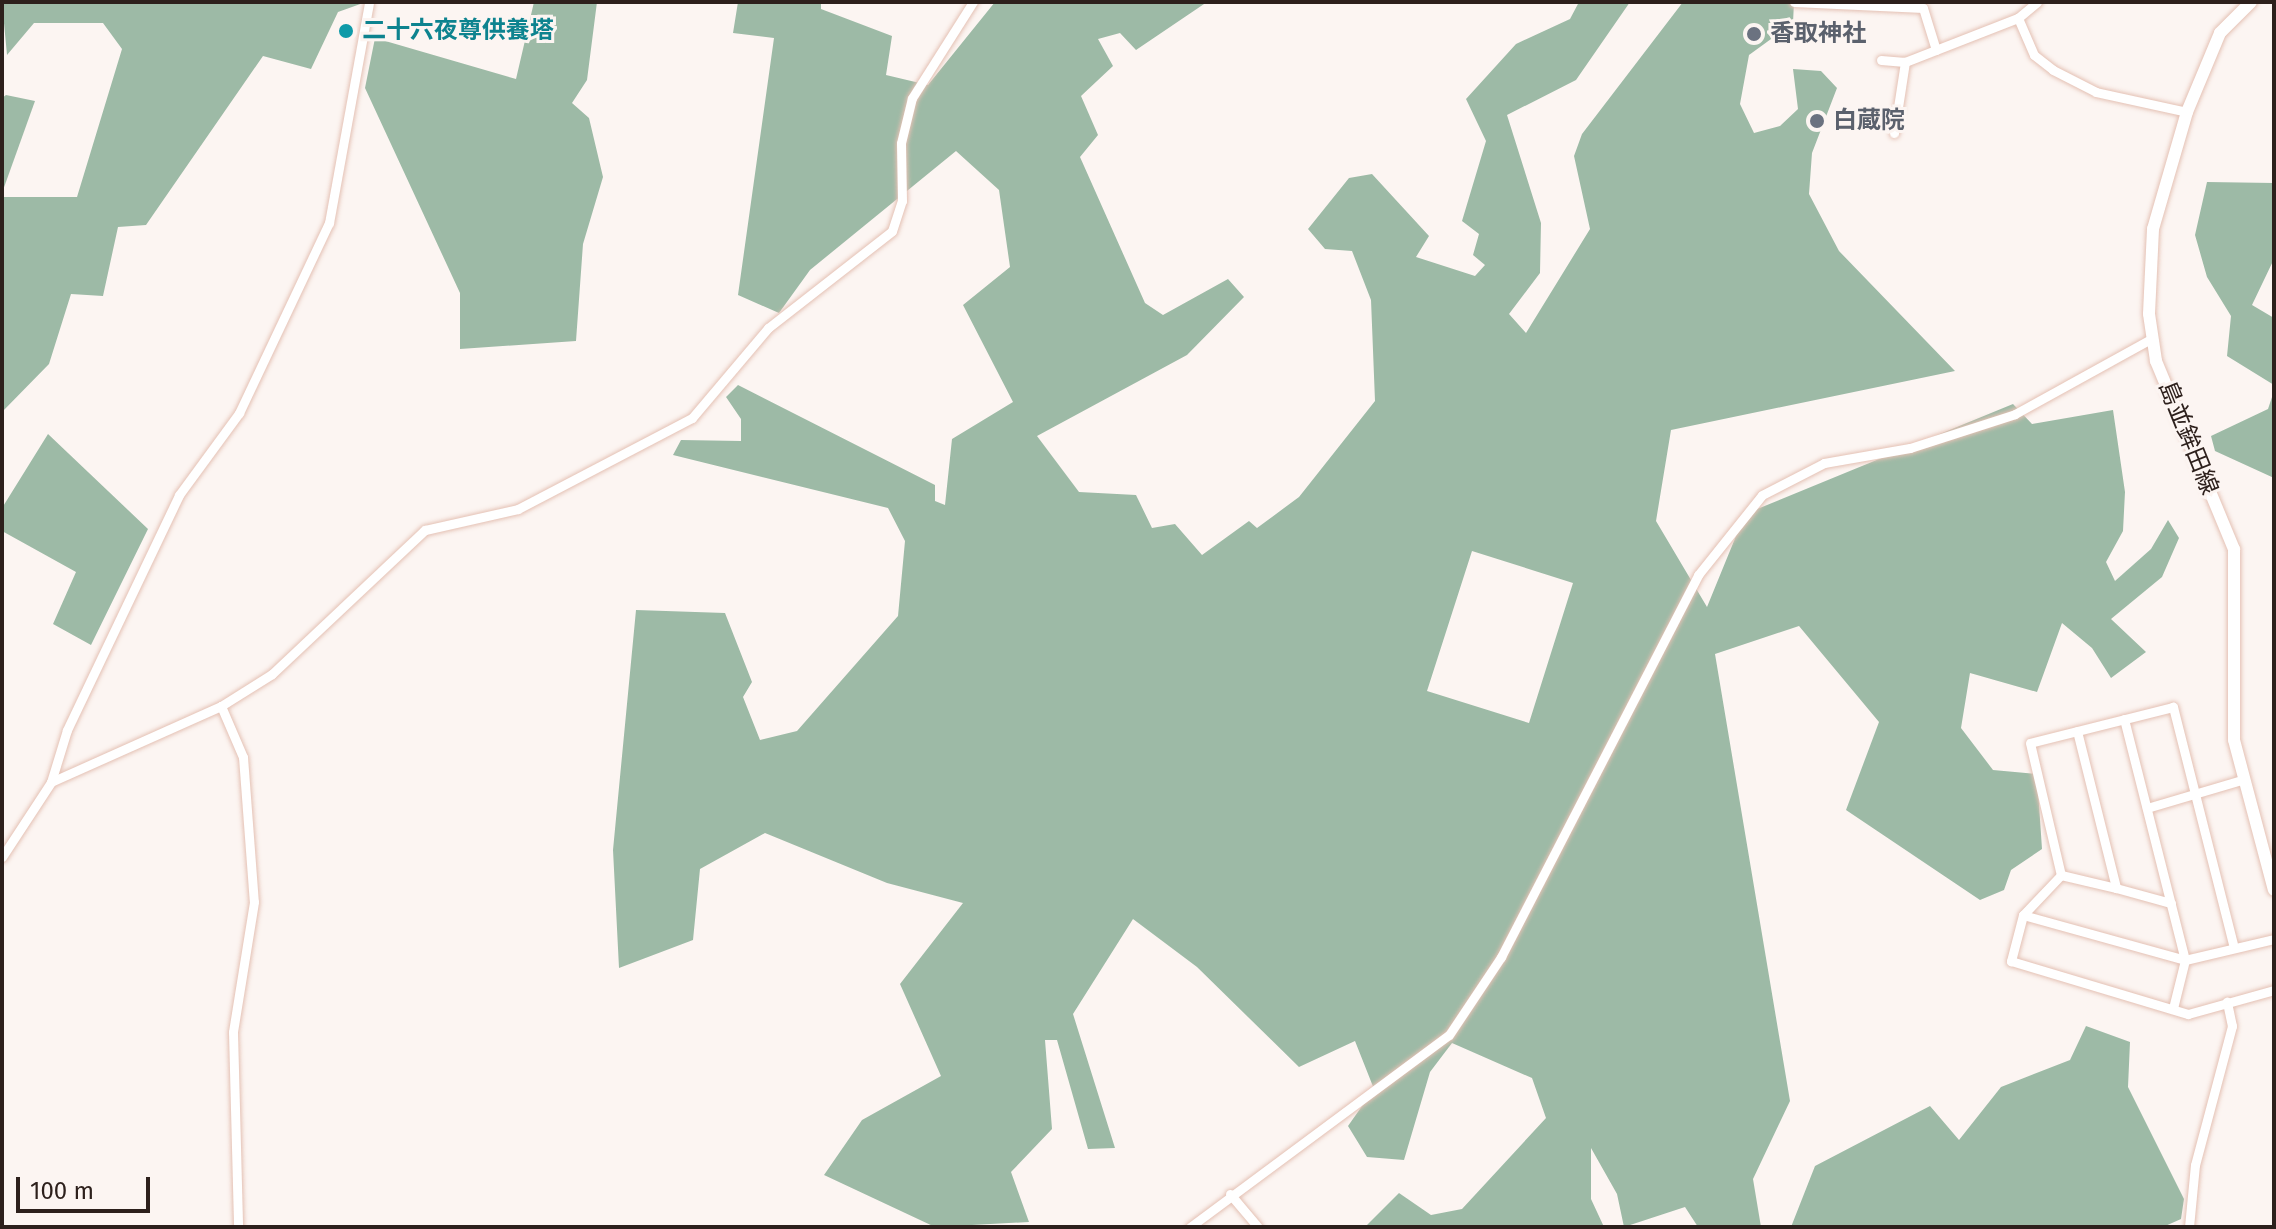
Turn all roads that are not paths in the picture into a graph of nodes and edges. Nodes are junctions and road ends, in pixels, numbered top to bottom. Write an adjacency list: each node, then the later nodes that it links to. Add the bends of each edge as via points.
1 (369, 2): 17 (street, via 329,223 239,413 179,495 67,730)
2 (973, 2): 13 (street, via 912,98 901,143 901,210 892,231 768,328 701,410 518,509 425,530 396,550 294,657)
3 (1794, 2): 7 (street, via 1923,8)
4 (2037, 2): 6 (street)
5 (2251, 2): 10 (main road, 島並鉾田線, via 2220,33)
6 (2018, 18): 7 (street); 10 (street, via 2034,55 2053,70 2096,92)
7 (1936, 50): 9 (street)
8 (1881, 60): 9 (street)
9 (1905, 62): 11 (street)
10 (2187, 112): 12 (main road, 島並鉾田線, via 2153,229)
11 (1894, 133)
12 (2151, 339): 16 (main road, 島並鉾田線, via 2234,549 2234,740); 32 (street, via 2015,414 1910,448 1824,463 1762,495 1698,575 1501,957 1456,1027)
13 (221, 706): 17 (street); 33 (street, via 243,757 254,902 233,1032)
14 (2124, 719): 15 (street); 18 (street, via 2173,707); 19 (street)
15 (2077, 731): 21 (street, via 2030,743); 22 (street)
16 (2245, 779): 18 (street); 23 (main road, 島並鉾田線)
17 (51, 782): 20 (street)
18 (2194, 794): 19 (street); 27 (street)
19 (2147, 808): 24 (street)
20 (2, 857)
21 (2061, 875): 22 (street); 25 (street)
22 (2116, 888): 24 (street)
23 (2274, 890)
24 (2171, 903): 28 (street)
25 (2023, 915): 28 (street); 31 (street, via 2011,961)
26 (2274, 939): 27 (street)
27 (2234, 948): 28 (street)
28 (2185, 960): 31 (street)
29 (2274, 990): 30 (street)
30 (2227, 1002): 31 (street, via 2188,1014); 36 (street, via 2232,1026 2195,1165)
31 (2173, 1008)
32 (1230, 1194): 34 (street); 35 (street)
33 (238, 1227)
34 (1190, 1227)
35 (1258, 1227)
36 (2189, 1227)

